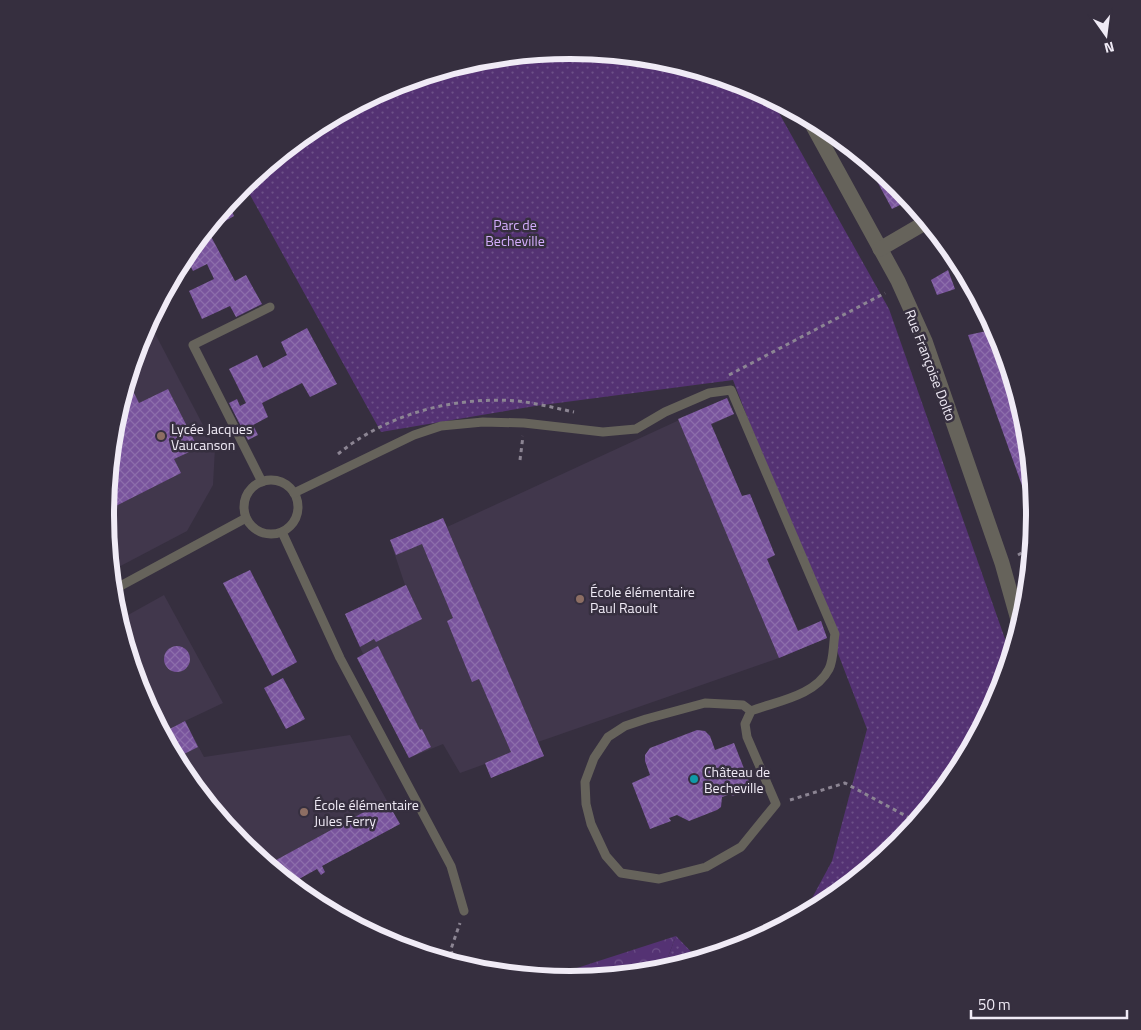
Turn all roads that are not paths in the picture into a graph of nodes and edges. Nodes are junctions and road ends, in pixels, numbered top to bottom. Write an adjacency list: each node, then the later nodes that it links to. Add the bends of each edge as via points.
1 (815, 130): 3 (street, Rue Françoise Dolto)
2 (922, 224): 3 (street)
3 (880, 249): 10 (street, Rue Françoise Dolto, via 924,341 1002,563)
4 (270, 307): 5 (lane, via 193,345)
5 (262, 482): 6 (lane, via 280,482); 7 (lane, via 248,493 244,509)
6 (294, 493): 8 (lane, via 298,511 290,527); 11 (lane, via 414,435 441,426 484,422 603,432 636,429 708,393 730,390 835,634 830,667 818,684)
7 (246, 518): 8 (lane, via 257,530 274,534); 9 (lane)
8 (282, 532): 12 (lane, via 340,658 451,866)
9 (120, 586)
10 (1016, 613)
11 (751, 711): 11 (lane, via 745,724 747,737 776,804 741,847 706,867 659,878 622,873 606,856 591,824 586,804 585,782 594,758 608,737 625,726 705,703 743,705)
12 (464, 911)

